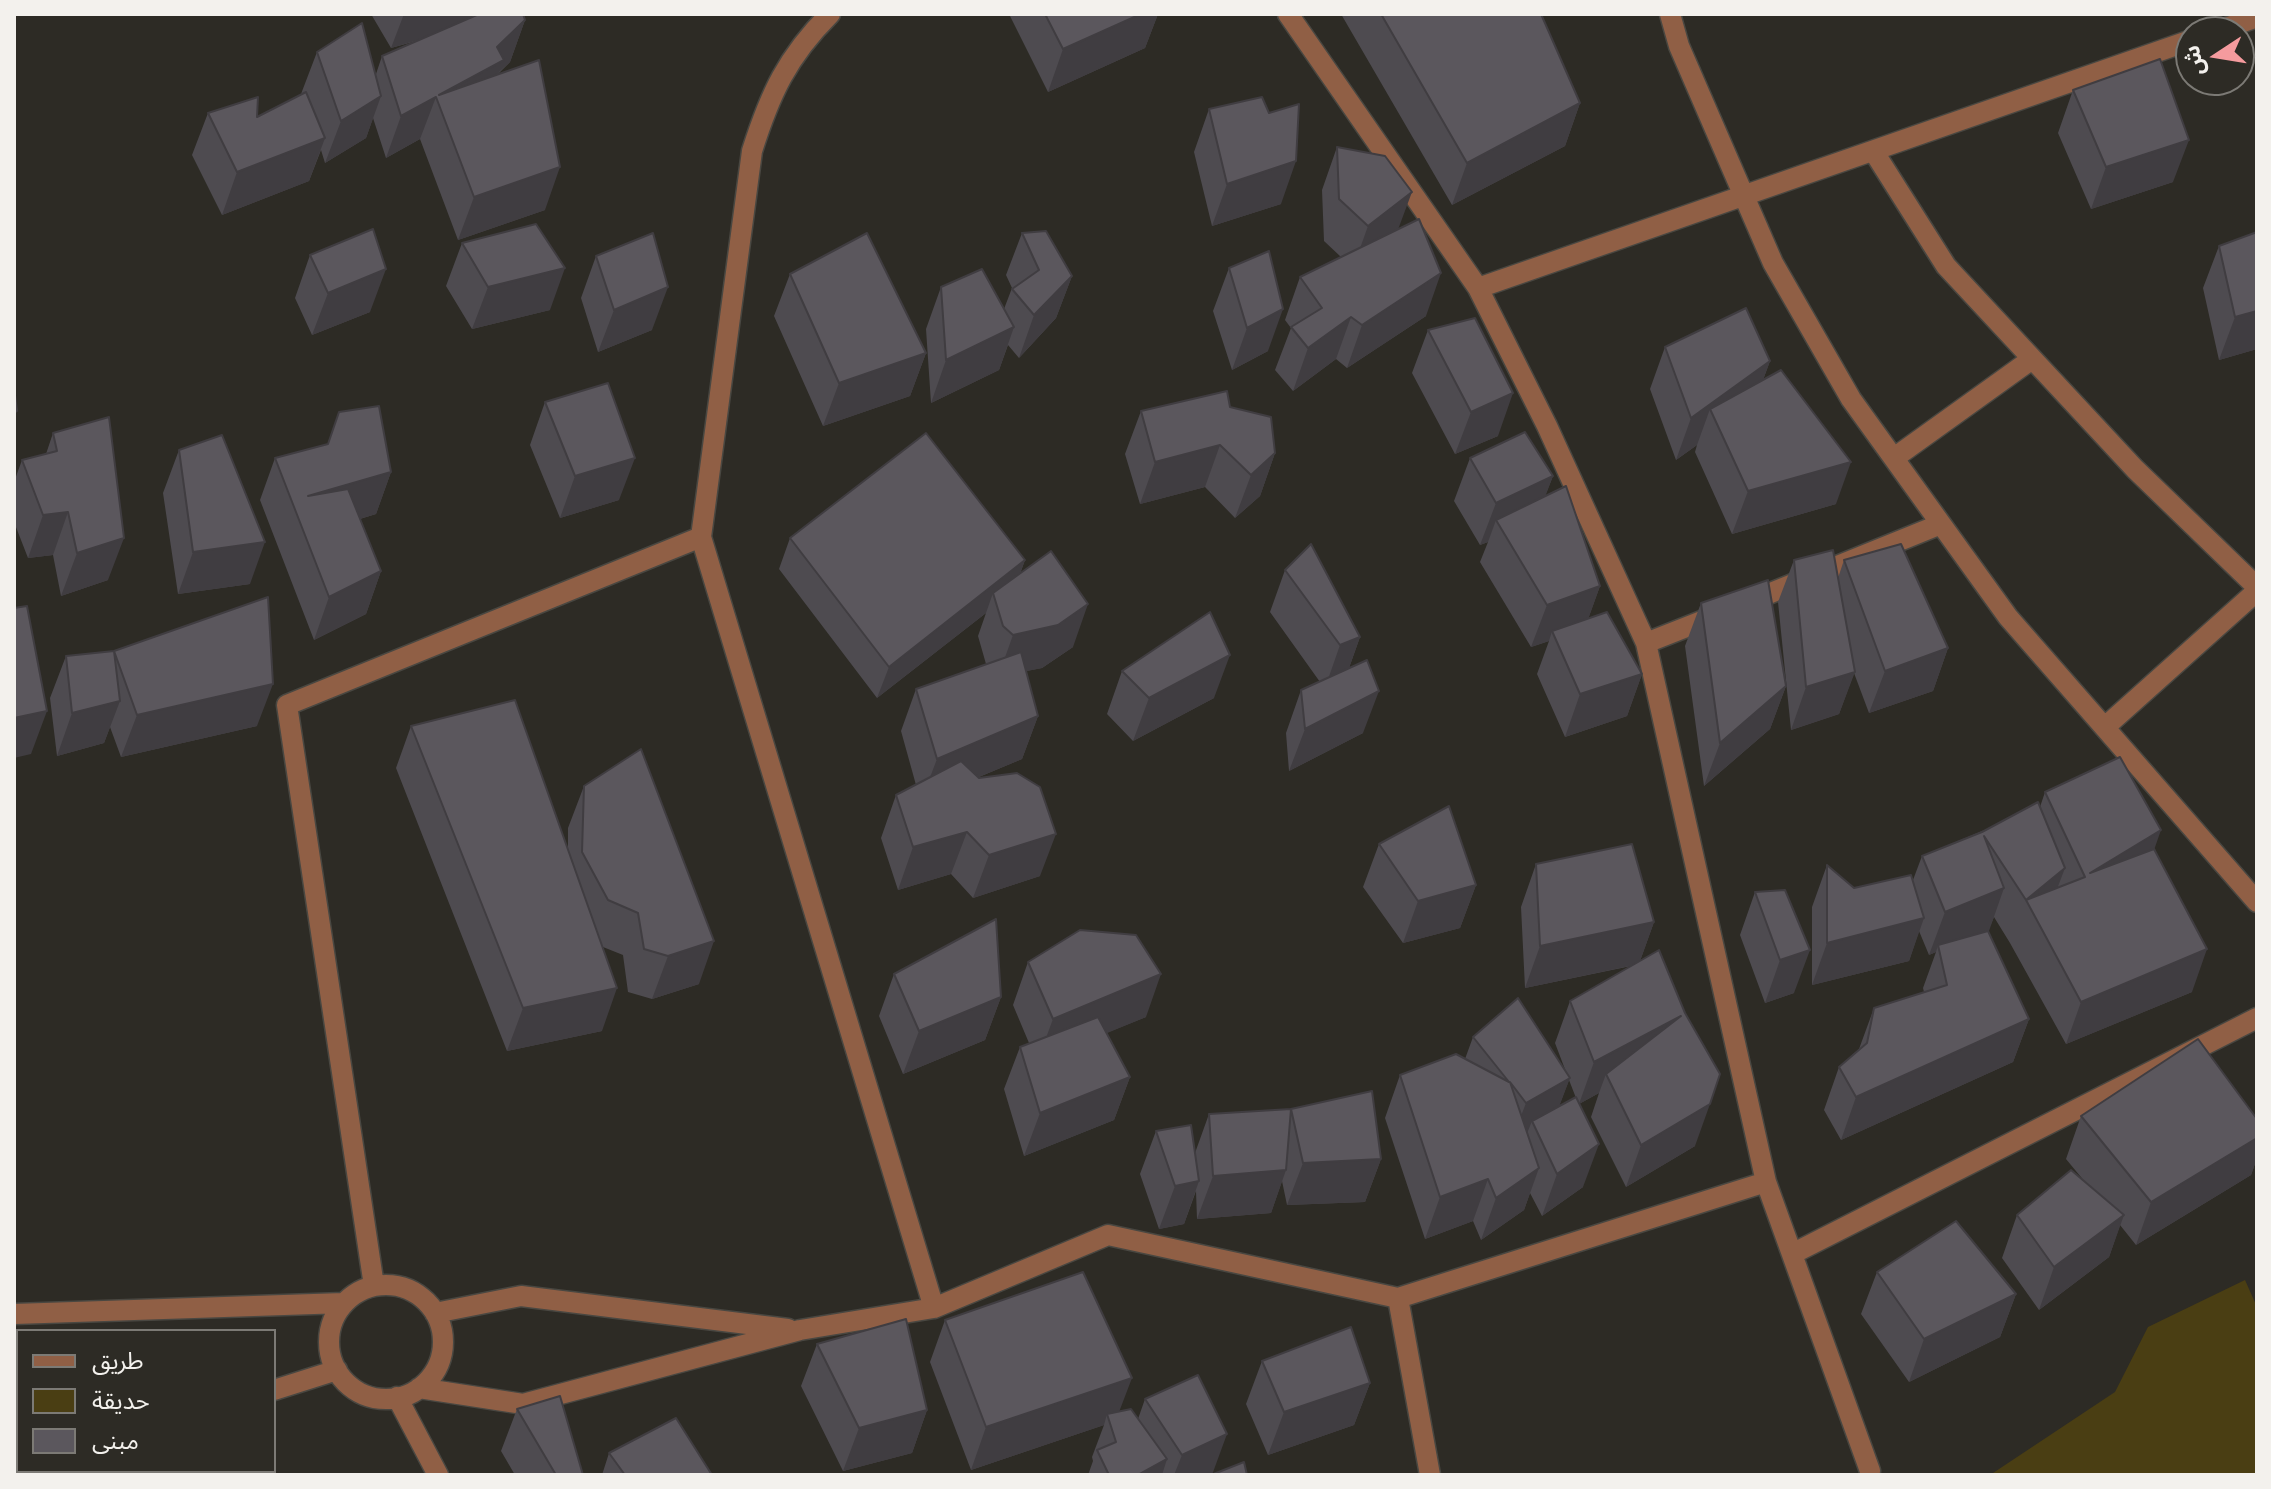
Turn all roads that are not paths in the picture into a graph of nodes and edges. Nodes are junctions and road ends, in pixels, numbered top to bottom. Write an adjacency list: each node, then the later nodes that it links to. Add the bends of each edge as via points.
1 (830, 14): 11 (street, via 805,39 769,97 752,151)
2 (1288, 14): 7 (street)
3 (1670, 14): 6 (street)
4 (2175, 46): 5 (street)
5 (1874, 152): 6 (street); 8 (street, via 1946,266)
6 (1745, 198): 7 (street); 9 (street, via 1851,399)
7 (1478, 288): 13 (street)
8 (2032, 359): 9 (street); 12 (street)
9 (1894, 458): 10 (street)
10 (1941, 524): 13 (street); 14 (street, via 2008,617)
11 (701, 537): 19 (street, via 287,705); 22 (street)
12 (2257, 589): 14 (street)
13 (1646, 643): 17 (street)
14 (2105, 727): 15 (street)
15 (2257, 902)
16 (2257, 1018): 18 (street)
17 (1766, 1182): 18 (street); 20 (street)
18 (1792, 1254): 30 (street)
19 (374, 1286): 21 (street); 23 (street, via 409,1290)
20 (1398, 1298): 22 (street, via 1108,1235); 32 (street)
21 (344, 1303): 24 (street); 26 (street, via 329,1336)
22 (934, 1308): 25 (street)
23 (435, 1313): 25 (street, via 521,1296); 27 (street, via 442,1348 435,1370)
24 (14, 1314)
25 (800, 1330): 27 (street, via 523,1404)
26 (337, 1370): 28 (street); 29 (street, via 363,1393)
27 (419, 1388): 29 (street)
28 (276, 1389)
29 (397, 1397): 31 (street)
30 (1870, 1471)
31 (438, 1475)
32 (1430, 1475)

